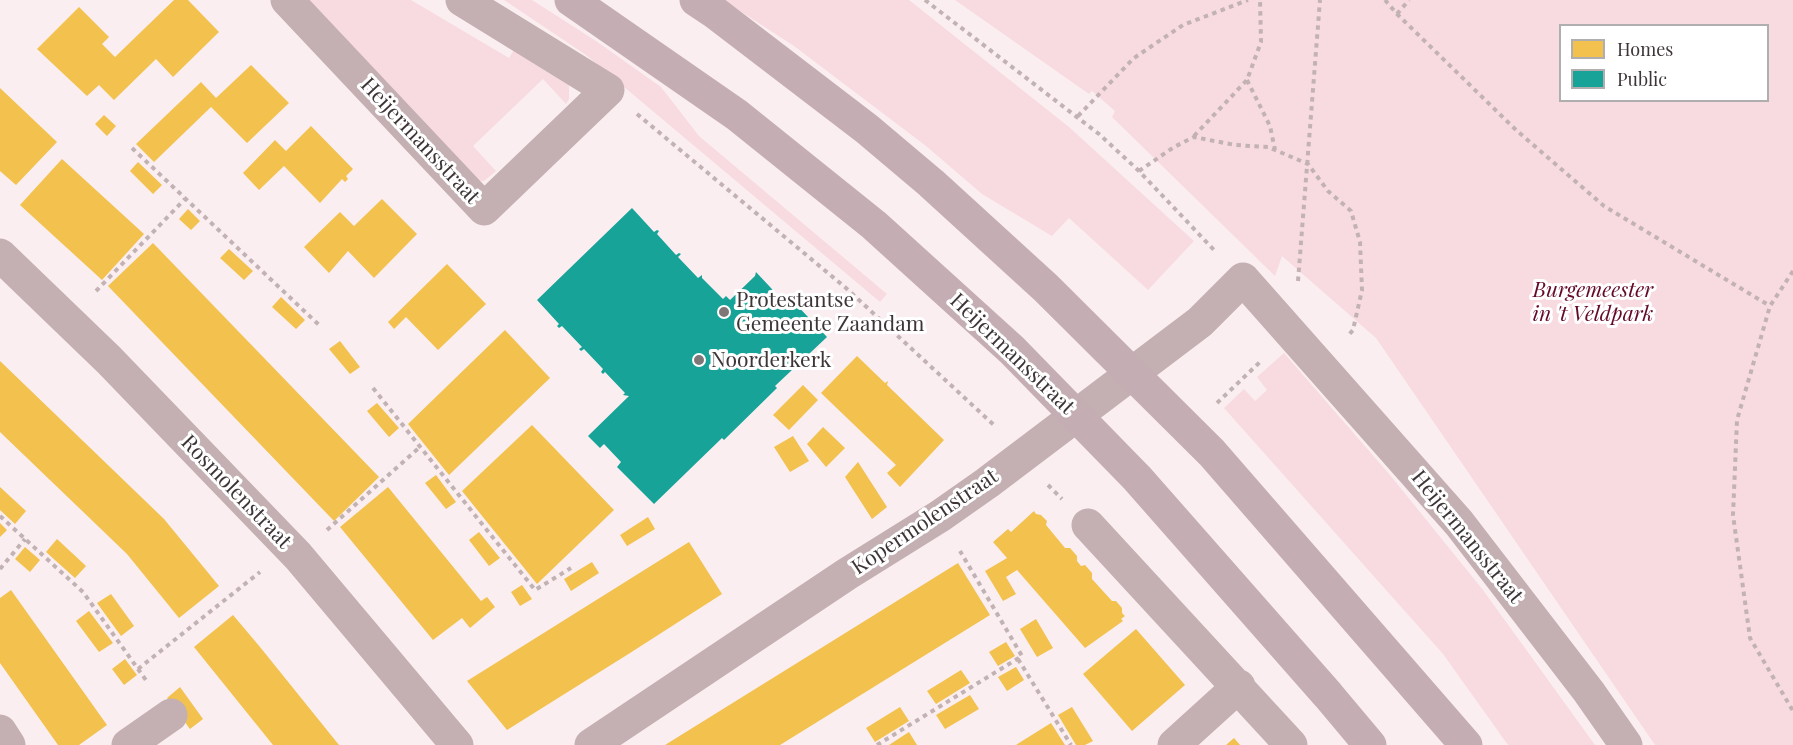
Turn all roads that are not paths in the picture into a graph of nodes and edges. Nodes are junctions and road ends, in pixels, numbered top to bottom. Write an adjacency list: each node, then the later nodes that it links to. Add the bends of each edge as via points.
1 (287, 0): 2 (street, Heijermansstraat, via 484,209 608,90)
2 (462, 0)
3 (571, 0): 8 (main road, Heijermansstraat, via 737,115 874,225 1012,350)
4 (696, 0): 7 (main road, via 858,122 931,183)
5 (0, 255): 15 (street, Rosmolenstraat, via 109,360 294,552)
6 (1243, 279): 7 (street, Kopermolenstraat, via 1200,322); 21 (street, Heijermansstraat, via 1460,523)
7 (1133, 373): 8 (street, Kopermolenstraat); 20 (main road, via 1212,453)
8 (1077, 415): 16 (street, Kopermolenstraat, via 940,516); 19 (main road, Heijermansstraat, via 1137,478)
9 (1088, 525): 10 (street)
10 (1239, 686): 17 (street); 18 (street)
11 (171, 715): 14 (street)
12 (0, 731): 13 (street)
13 (9, 745)
14 (128, 745)
15 (457, 745)
16 (591, 745)
17 (1174, 745)
18 (1291, 745)
19 (1370, 745)
20 (1466, 745)
21 (1626, 745)

